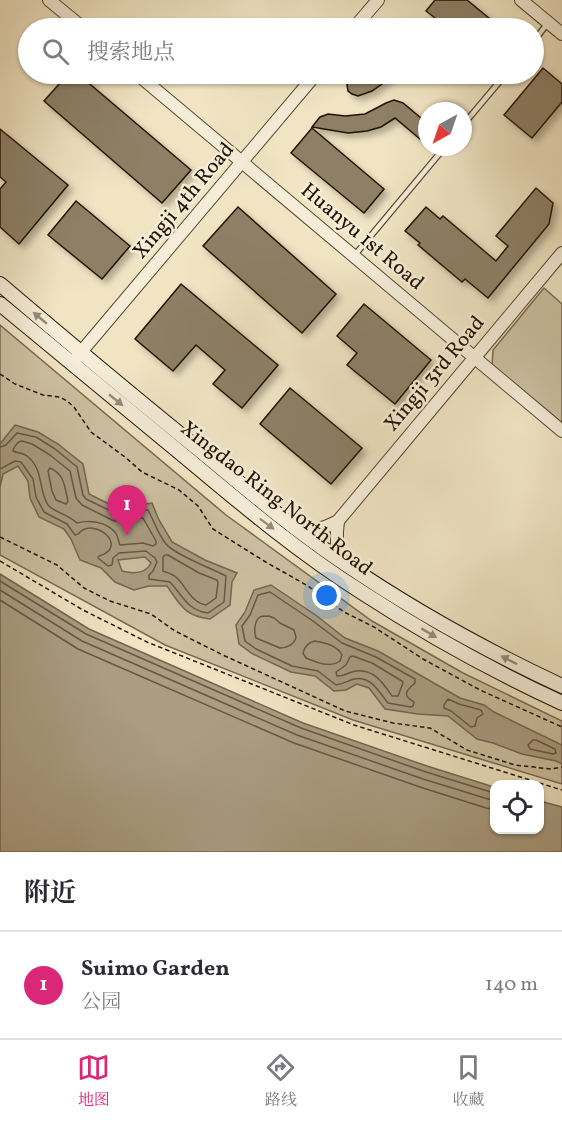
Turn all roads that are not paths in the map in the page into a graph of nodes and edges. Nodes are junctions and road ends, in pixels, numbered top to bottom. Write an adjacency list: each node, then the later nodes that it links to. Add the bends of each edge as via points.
1 (49, 0): 4 (street)
2 (378, 0): 5 (street)
3 (521, 0): 6 (street)
4 (71, 18)
5 (363, 18)
6 (542, 18)
7 (544, 20): 8 (street)
8 (548, 23): 9 (lane); 10 (street)
9 (544, 28)
10 (562, 34)
11 (149, 84): 16 (street, Huanyu 1st Road)
12 (307, 84): 16 (street, Xingji 4th Road)
13 (498, 84): 14 (lane)
14 (472, 114)
15 (437, 156): 18 (lane)
16 (242, 161): 18 (street, Huanyu 1st Road); 21 (street, Xingji 4th Road)
17 (562, 253): 22 (street, Xingji 3rd Road)
18 (354, 256): 22 (street, Huanyu 1st Road)
19 (0, 284): 21 (main road, Xingdao Ring North Road, one-way to 19)
20 (0, 304): 23 (main road, Xingdao Ring North Road)
21 (81, 352): 23 (street, Xingji 4th Road); 26 (main road, Xingdao Ring North Road)
22 (474, 357): 24 (street, Huanyu 1st Road); 25 (street, Xingji 3rd Road)
23 (71, 363): 29 (main road, Xingdao Ring North Road, one-way to 29, via 253,513 362,593 453,648)
24 (562, 431)
25 (338, 521): 26 (street, via 316,531); 27 (street, via 336,549)
26 (296, 529): 27 (main road, Xingdao Ring North Road)
27 (340, 561): 28 (main road, Xingdao Ring North Road, one-way to 27, via 450,628)
28 (562, 686)
29 (562, 703)

